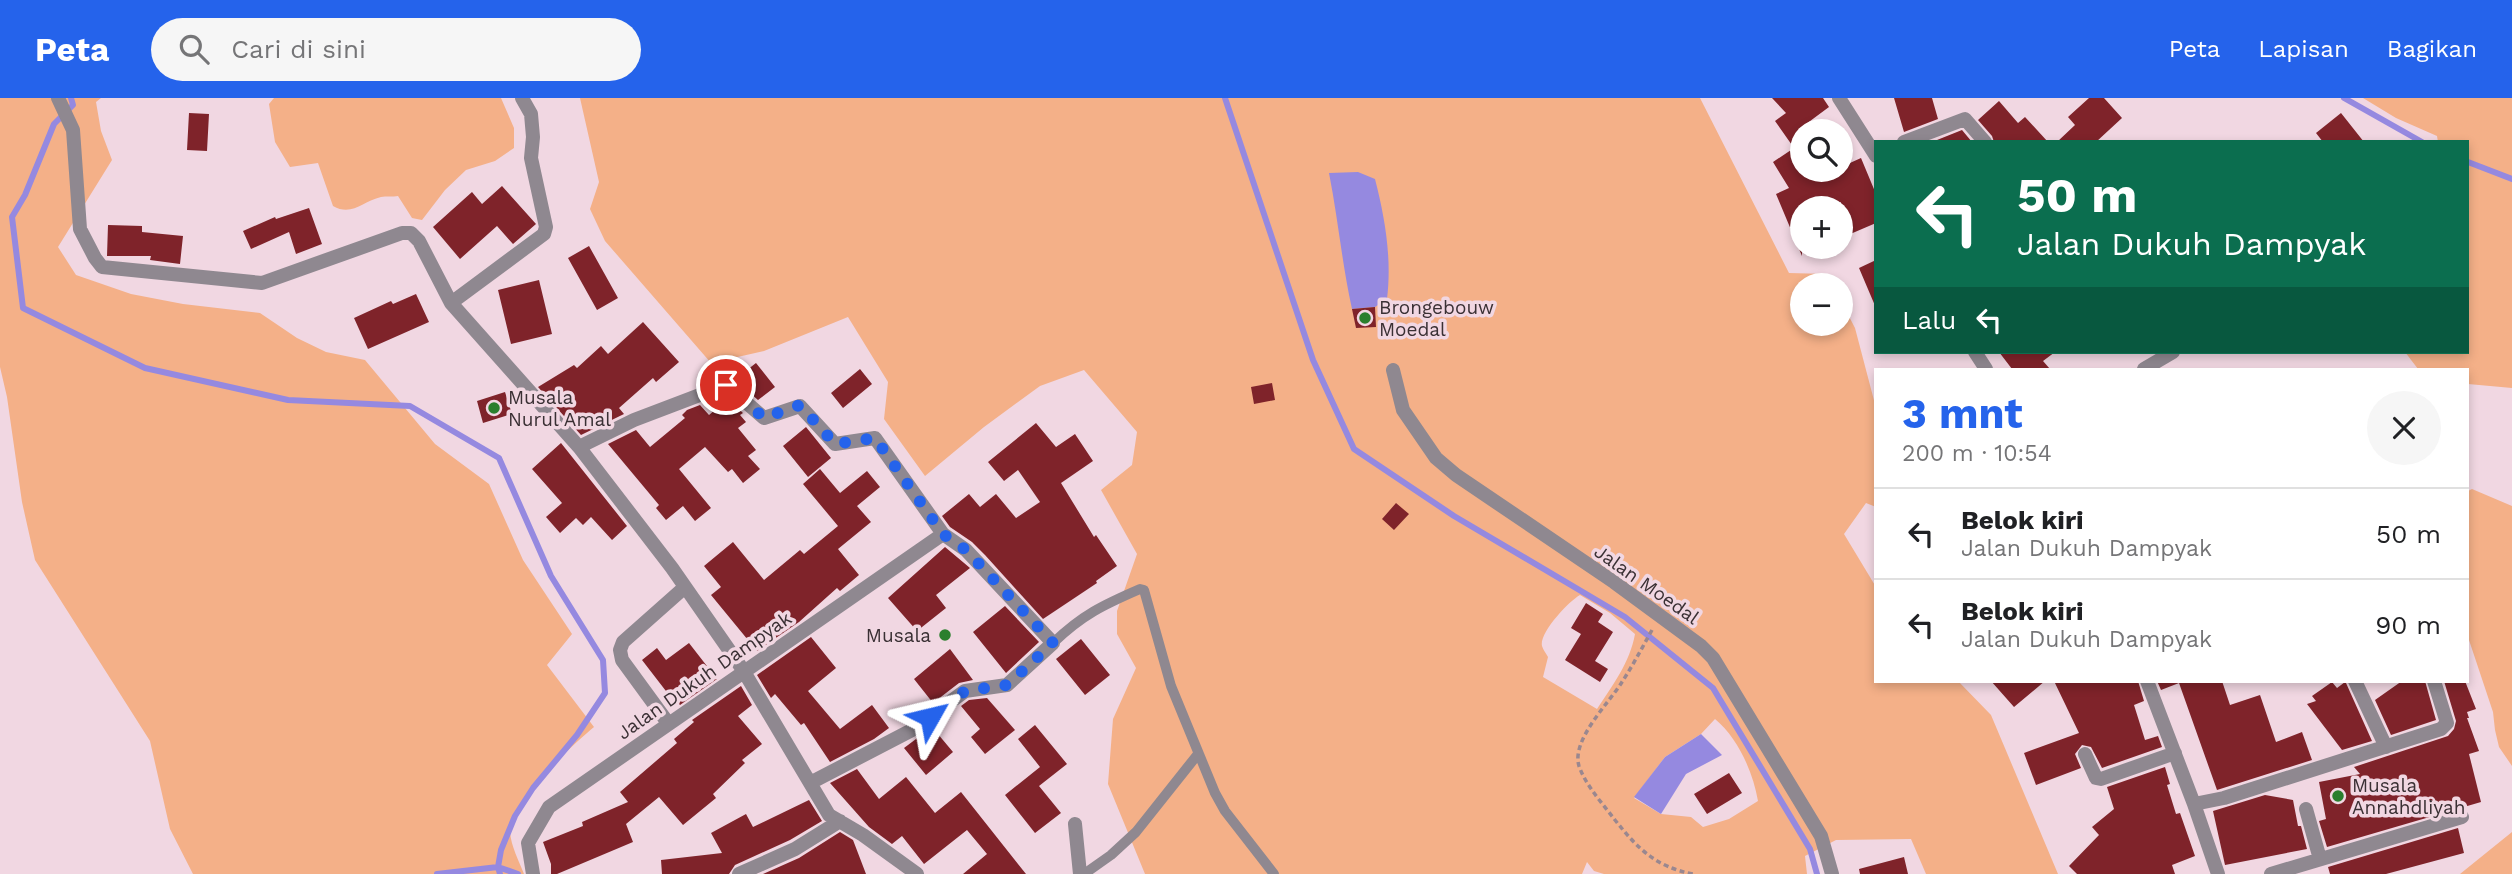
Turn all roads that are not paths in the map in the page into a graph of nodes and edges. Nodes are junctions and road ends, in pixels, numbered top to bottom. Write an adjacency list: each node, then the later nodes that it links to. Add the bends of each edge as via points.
1 (58, 98): 7 (street, via 73,130 80,229 102,267 262,283 411,233)
2 (522, 98): 7 (street, via 531,114 531,158 544,234)
3 (1839, 98): 6 (street)
4 (1909, 140): 5 (street, via 1965,119)
5 (1983, 140)
6 (1874, 151)
7 (451, 303): 11 (street)
8 (2170, 354): 9 (street)
9 (2146, 368)
10 (1393, 370): 36 (street, Jalan Moedal, via 1403,410 1436,458 1713,658 1821,836)
11 (579, 447): 12 (street, via 726,385 764,418 800,405 835,444 875,438); 13 (street)
12 (943, 534): 14 (street, via 966,550); 15 (street, Jalan Dukuh Dampyak)
13 (685, 587): 15 (street); 19 (street, via 623,642 620,650 622,660)
14 (1053, 643): 22 (lane, via 1095,608 1144,590 1166,672); 24 (street, via 1007,685 965,691 912,730)
15 (743, 670): 19 (street, Jalan Dukuh Dampyak); 24 (street)
16 (2148, 683): 21 (street)
17 (2356, 683): 20 (street)
18 (2435, 683): 20 (street, via 2447,723)
19 (668, 723): 31 (street, Jalan Dukuh Dampyak, via 549,807 528,843)
20 (2386, 747): 25 (street)
21 (2175, 753): 23 (street, via 2101,779 2093,775); 25 (street)
22 (1198, 754): 34 (lane, via 1136,832); 35 (lane, via 1225,811)
23 (2085, 754)
24 (810, 783): 28 (street, via 829,815)
25 (2194, 804): 37 (street)
26 (2306, 809): 30 (street)
27 (2462, 817): 30 (street)
28 (839, 821): 32 (street, via 795,849); 33 (street)
29 (1075, 824): 34 (street)
30 (2320, 859): 38 (street)
31 (533, 874)
32 (740, 874)
33 (917, 874)
34 (1082, 874)
35 (1274, 874)
36 (1832, 874)
37 (2218, 874)
38 (2271, 874)

